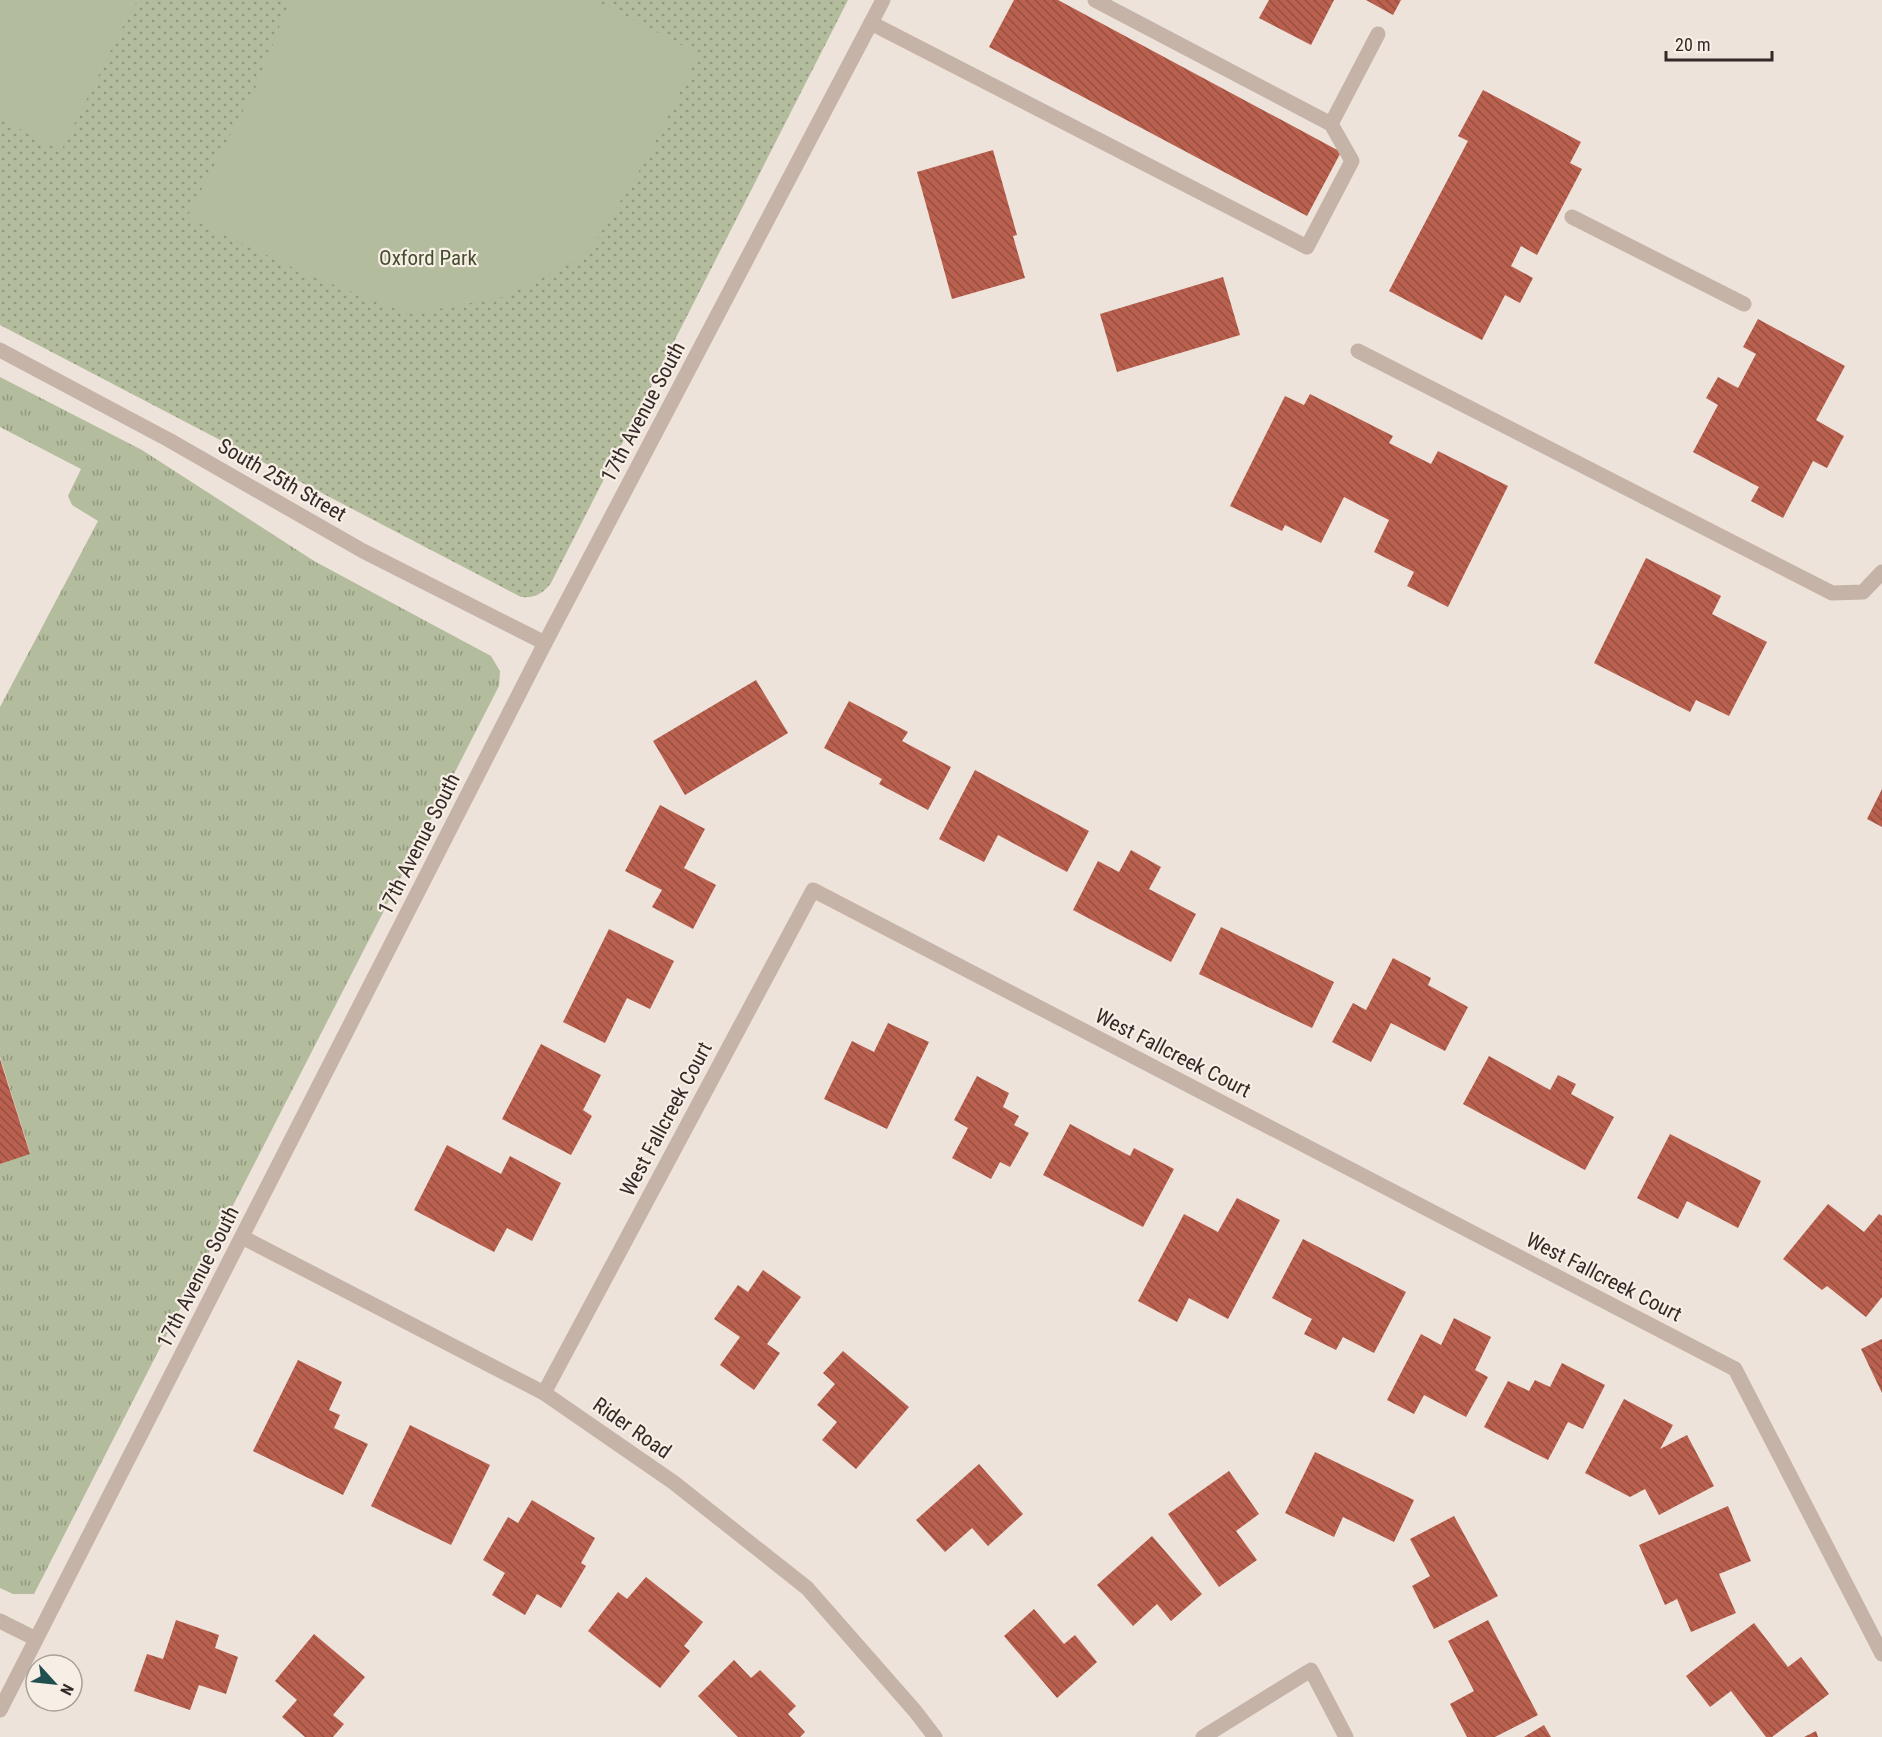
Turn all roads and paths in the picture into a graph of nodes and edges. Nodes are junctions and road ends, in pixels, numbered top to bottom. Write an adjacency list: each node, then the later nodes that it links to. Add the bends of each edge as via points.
1 (883, 0): 3 (street, 17th Avenue South)
2 (1095, 0): 5 (street)
3 (871, 23): 5 (street, via 1307,247 1352,161); 11 (street, 17th Avenue South)
4 (1378, 34): 5 (street)
5 (1331, 124)
6 (1572, 217): 7 (street)
7 (1744, 304)
8 (0, 350): 11 (street, South 25th Street, via 170,440 363,551)
9 (1358, 351): 10 (street, via 1832,592 1863,592)
10 (1882, 572)
11 (545, 643): 12 (street, 17th Avenue South)
12 (242, 1237): 13 (street, Rider Road); 15 (street, 17th Avenue South)
13 (544, 1393): 16 (street, West Fallcreek Court, via 813,890 1735,1369); 18 (street, Rider Road, via 673,1482 807,1588)
14 (0, 1621): 15 (street)
15 (36, 1639): 17 (street, 17th Avenue South)
16 (1882, 1654)
17 (0, 1710)
18 (935, 1737)
19 (1203, 1737): 20 (street, via 1311,1670)
20 (1346, 1737)

